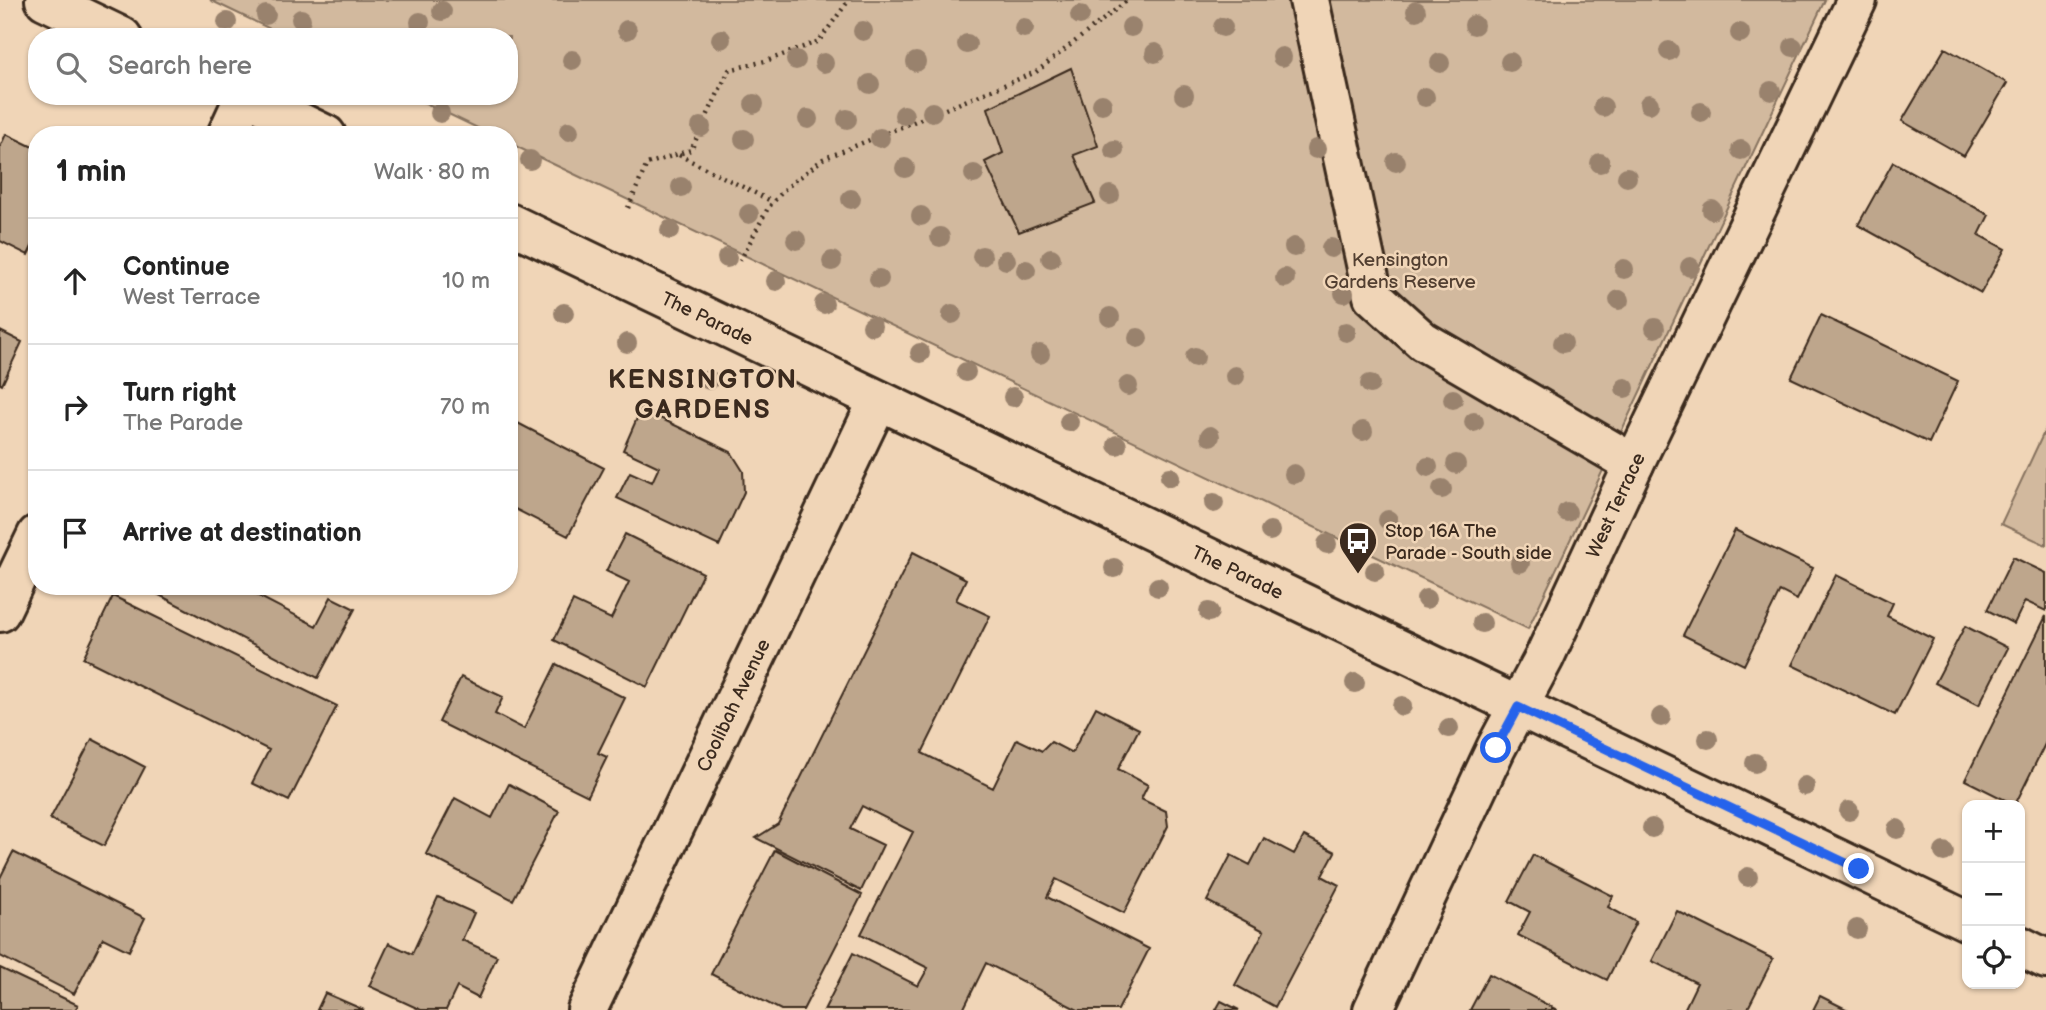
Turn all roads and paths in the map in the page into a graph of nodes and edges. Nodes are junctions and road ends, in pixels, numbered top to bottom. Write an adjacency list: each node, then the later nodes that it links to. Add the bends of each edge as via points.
1 (45, 0): 6 (street)
2 (849, 0): 11 (path, via 819,40 769,60 729,69 691,150)
3 (1128, 0): 12 (path, via 1036,72 823,159)
4 (1308, 0): 17 (street, via 1373,296 1423,341)
5 (1857, 0): 17 (street, West Terrace)
6 (103, 28)
7 (242, 105): 9 (street)
8 (264, 105): 10 (street)
9 (231, 126)
10 (308, 126)
11 (678, 155): 12 (path); 13 (path, via 647,164)
12 (773, 202): 15 (path)
13 (628, 208)
14 (518, 227): 16 (street, The Parade)
15 (740, 261)
16 (878, 401): 20 (street, The Parade); 24 (street, Coolibah Avenue)
17 (1634, 464): 20 (street, West Terrace)
18 (28, 554): 19 (street)
19 (0, 612)
20 (1518, 707): 21 (street, The Parade); 25 (street, West Terrace)
21 (1962, 919)
22 (2025, 948): 23 (street)
23 (2046, 958)
24 (587, 1010)
25 (1373, 1010)

